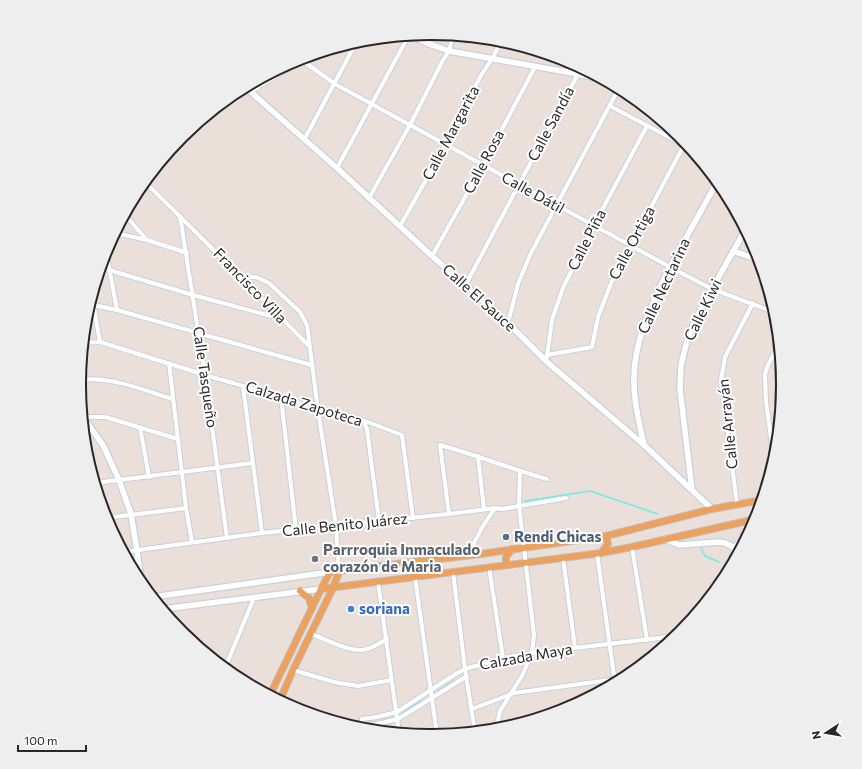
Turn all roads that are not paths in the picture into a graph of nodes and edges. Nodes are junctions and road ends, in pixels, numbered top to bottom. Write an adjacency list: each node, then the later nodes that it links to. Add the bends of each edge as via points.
1 (421, 40): 6 (street)
2 (407, 41): 15 (street)
3 (452, 41): 6 (street)
4 (497, 47): 7 (street, Calle Margarita)
5 (351, 50): 11 (street)
6 (449, 52): 7 (street); 17 (street)
7 (491, 59): 9 (street); 21 (street, Calle Margarita)
8 (307, 63): 11 (street, Calle Dátil)
9 (535, 67): 10 (street); 23 (street, Calle Rosa)
10 (578, 74): 25 (street, Calle Sandía)
11 (335, 84): 15 (street, Calle Dátil); 20 (street)
12 (260, 85): 13 (street)
13 (250, 92): 20 (street, Calle El Sauce)
14 (616, 94): 16 (street)
15 (372, 104): 17 (street, Calle Dátil); 24 (street)
16 (610, 106): 18 (street); 29 (street)
17 (410, 125): 21 (street, Calle Dátil); 28 (street)
18 (647, 126): 19 (street); 32 (street, Calle Piña)
19 (671, 138)
20 (304, 140): 24 (street, Calle El Sauce)
21 (446, 145): 23 (street, Calle Dátil); 33 (street, Calle Margarita)
22 (682, 149): 37 (street, Calle Ortiga)
23 (483, 165): 25 (street, Calle Dátil); 40 (street, Calle Rosa)
24 (337, 168): 28 (street, Calle El Sauce)
25 (519, 185): 29 (street, Calle Dátil); 46 (street, Calle Sandía)
26 (150, 187): 30 (street, Francisco Villa)
27 (714, 188): 43 (street, Calle Nectarina)
28 (369, 198): 33 (street, Calle El Sauce)
29 (557, 206): 32 (street, Calle Dátil); 55 (street, via 531,253 518,284)
30 (180, 216): 39 (street, Calle Tasqueño); 45 (street, Francisco Villa)
31 (129, 219): 36 (street)
32 (594, 225): 37 (street, Calle Dátil); 60 (street, Calle Piña, via 562,288 552,320)
33 (400, 226): 40 (street, Calle El Sauce)
34 (121, 234): 36 (street)
35 (742, 236): 38 (street, Calle Kiwi)
36 (147, 240): 39 (street)
37 (631, 246): 43 (street, Calle Dátil); 60 (street, Calle Ortiga, via 612,281 598,318 592,347)
38 (733, 251): 41 (street); 47 (street, Calle Kiwi)
39 (187, 253): 48 (street, Calle Tasqueño)
40 (432, 256): 46 (street, Calle El Sauce)
41 (751, 257)
42 (108, 265): 44 (street)
43 (670, 268): 47 (street, Calle Dátil); 77 (street, Calle Nectarina, via 637,344 634,376)
44 (109, 270): 48 (street); 52 (street)
45 (241, 277): 54 (street, Francisco Villa); 59 (street, via 256,277 269,283 300,312 307,325)
46 (465, 286): 55 (street, Calle El Sauce)
47 (712, 289): 49 (street, Calle Dátil); 87 (street, Calle Kiwi, via 696,318 681,365 680,389)
48 (194, 295): 54 (street); 56 (street, Calle Tasqueño)
49 (753, 303): 51 (street, Calle Dátil); 90 (street, Calle Arrayán, via 725,357 721,380)
50 (95, 307): 52 (street)
51 (767, 309)
52 (117, 310): 56 (street)
53 (93, 315): 57 (street)
54 (282, 319): 59 (street, Francisco Villa)
55 (508, 323): 62 (street, Calle El Sauce)
56 (199, 334): 64 (street); 65 (street, Calle Tasqueño)
57 (100, 342): 58 (street); 63 (street, Calzada Zapoteca)
58 (89, 343)
59 (309, 346): 64 (street)
60 (547, 355): 62 (street, Calle Piña)
61 (773, 355): 76 (street, via 765,374 764,384)
62 (547, 362): 77 (street, Calle El Sauce)
63 (169, 363): 65 (street, Calzada Zapoteca); 69 (street)
64 (311, 365): 70 (street)
65 (205, 375): 67 (street, Calzada Zapoteca); 80 (street, Calle Tasqueño)
66 (86, 379): 69 (street, via 107,380)
67 (243, 386): 68 (street, Calzada Zapoteca); 79 (street)
68 (281, 397): 70 (street, Calzada Zapoteca); 103 (street)
69 (172, 398): 75 (street)
70 (318, 410): 72 (street, Calzada Zapoteca, via 357,418); 102 (street)
71 (88, 417): 74 (street, via 104,417)
72 (364, 422): 99 (street, Calzada Zapoteca, via 402,435); 100 (street)
73 (89, 425): 85 (street, via 103,445)
74 (140, 427): 75 (street); 83 (street)
75 (178, 439): 81 (street)
76 (771, 439)
77 (644, 445): 87 (street, Calle El Sauce)
78 (478, 456): 82 (street); 94 (street); 97 (street, via 440,445)
79 (253, 463): 80 (street); 104 (street)
80 (218, 468): 81 (street); 106 (street, Calle Tasqueño)
81 (182, 472): 83 (street); 92 (street)
82 (520, 472): 84 (street); 91 (street)
83 (149, 477): 85 (street)
84 (547, 479)
85 (119, 480): 86 (street); 96 (street)
86 (101, 482)
87 (692, 490): 95 (street, Calle El Sauce)
88 (566, 498): 91 (street, Calle Benito Juárez)
89 (755, 501): 90 (main road)
90 (737, 504): 95 (main road)
91 (519, 505): 93 (street, Calle Benito Juárez); 110 (street)
92 (186, 508): 96 (street); 108 (street)
93 (495, 508): 94 (street, Calle Benito Juárez); 116 (street)
94 (484, 509): 97 (street, Calle Benito Juárez)
95 (712, 509): 105 (main road)
96 (131, 514): 98 (street); 113 (street)
97 (449, 514): 99 (street, Calle Benito Juárez)
98 (113, 517)
99 (413, 518): 100 (street, Calle Benito Juárez)
100 (379, 521): 102 (street, Calle Benito Juárez)
101 (747, 521): 107 (main road)
102 (336, 526): 103 (street, Calle Benito Juárez); 118 (street)
103 (296, 530): 104 (street, Calle Benito Juárez)
104 (262, 533): 106 (street, Calle Benito Juárez)
105 (606, 536): 110 (main road); 115 (main road, via 608,544)
106 (226, 538): 108 (street, Calle Benito Juárez)
107 (665, 540): 109 (main road); 111 (street, via 679,545 719,542)
108 (192, 542): 113 (street, Calle Benito Juárez)
109 (632, 547): 115 (main road); 138 (street)
110 (523, 548): 112 (main road); 119 (street)
111 (735, 548)
112 (512, 549): 116 (main road); 120 (main road, via 506,557)
113 (138, 551): 114 (street, Calle Benito Juárez); 121 (street)
114 (130, 552)
115 (599, 553): 117 (main road); 139 (street)
116 (468, 556): 124 (main road)
117 (563, 558): 119 (main road); 140 (street)
118 (337, 560): 123 (street); 124 (street)
119 (525, 563): 120 (main road); 141 (street, via 534,635)
120 (506, 565): 122 (main road)
121 (140, 567)
122 (489, 567): 125 (main road); 142 (street)
123 (330, 572): 124 (main road); 129 (main road); 131 (street)
124 (338, 572): 128 (main road)
125 (453, 572): 126 (main road); 144 (street)
126 (415, 577): 127 (main road); 151 (street)
127 (378, 582): 128 (main road); 137 (street)
128 (333, 588): 129 (main road); 135 (main road)
129 (321, 589): 130 (street); 134 (main road)
130 (300, 591): 132 (street); 134 (main road, via 309,598)
131 (159, 595)
132 (254, 598): 133 (street); 143 (street)
133 (169, 608)
134 (312, 608): 150 (main road)
135 (310, 634): 137 (street, via 359,650 375,646); 145 (main road)
136 (665, 638): 138 (street, Calzada Maya)
137 (387, 639): 148 (street)
138 (647, 640): 139 (street, Calzada Maya)
139 (608, 644): 140 (street, Calzada Maya); 147 (street)
140 (575, 648): 141 (street, Calzada Maya)
141 (532, 653): 142 (street, Calzada Maya); 152 (street)
142 (503, 658): 144 (street, Calzada Maya)
143 (227, 662)
144 (465, 669): 146 (street); 151 (street, Calzada Maya)
145 (293, 670): 148 (street, via 358,686); 153 (main road)
146 (467, 676): 154 (street, Calzada Maya); 155 (street)
147 (614, 676)
148 (392, 680): 156 (street)
149 (604, 682): 152 (street)
150 (273, 690)
151 (430, 690): 154 (street); 156 (street, Calzada Maya)
152 (511, 694): 155 (street); 159 (street, via 500,711)
153 (282, 695)
154 (431, 698): 157 (street, Calzada Maya); 163 (street)
155 (472, 709): 161 (street)
156 (397, 712): 157 (street); 158 (street, Calzada Maya, via 362,719)
157 (398, 719): 160 (street, Calzada Maya); 162 (street)
158 (362, 722)
159 (498, 722)
160 (376, 724)
161 (474, 726)
162 (399, 727)
163 (436, 729)

